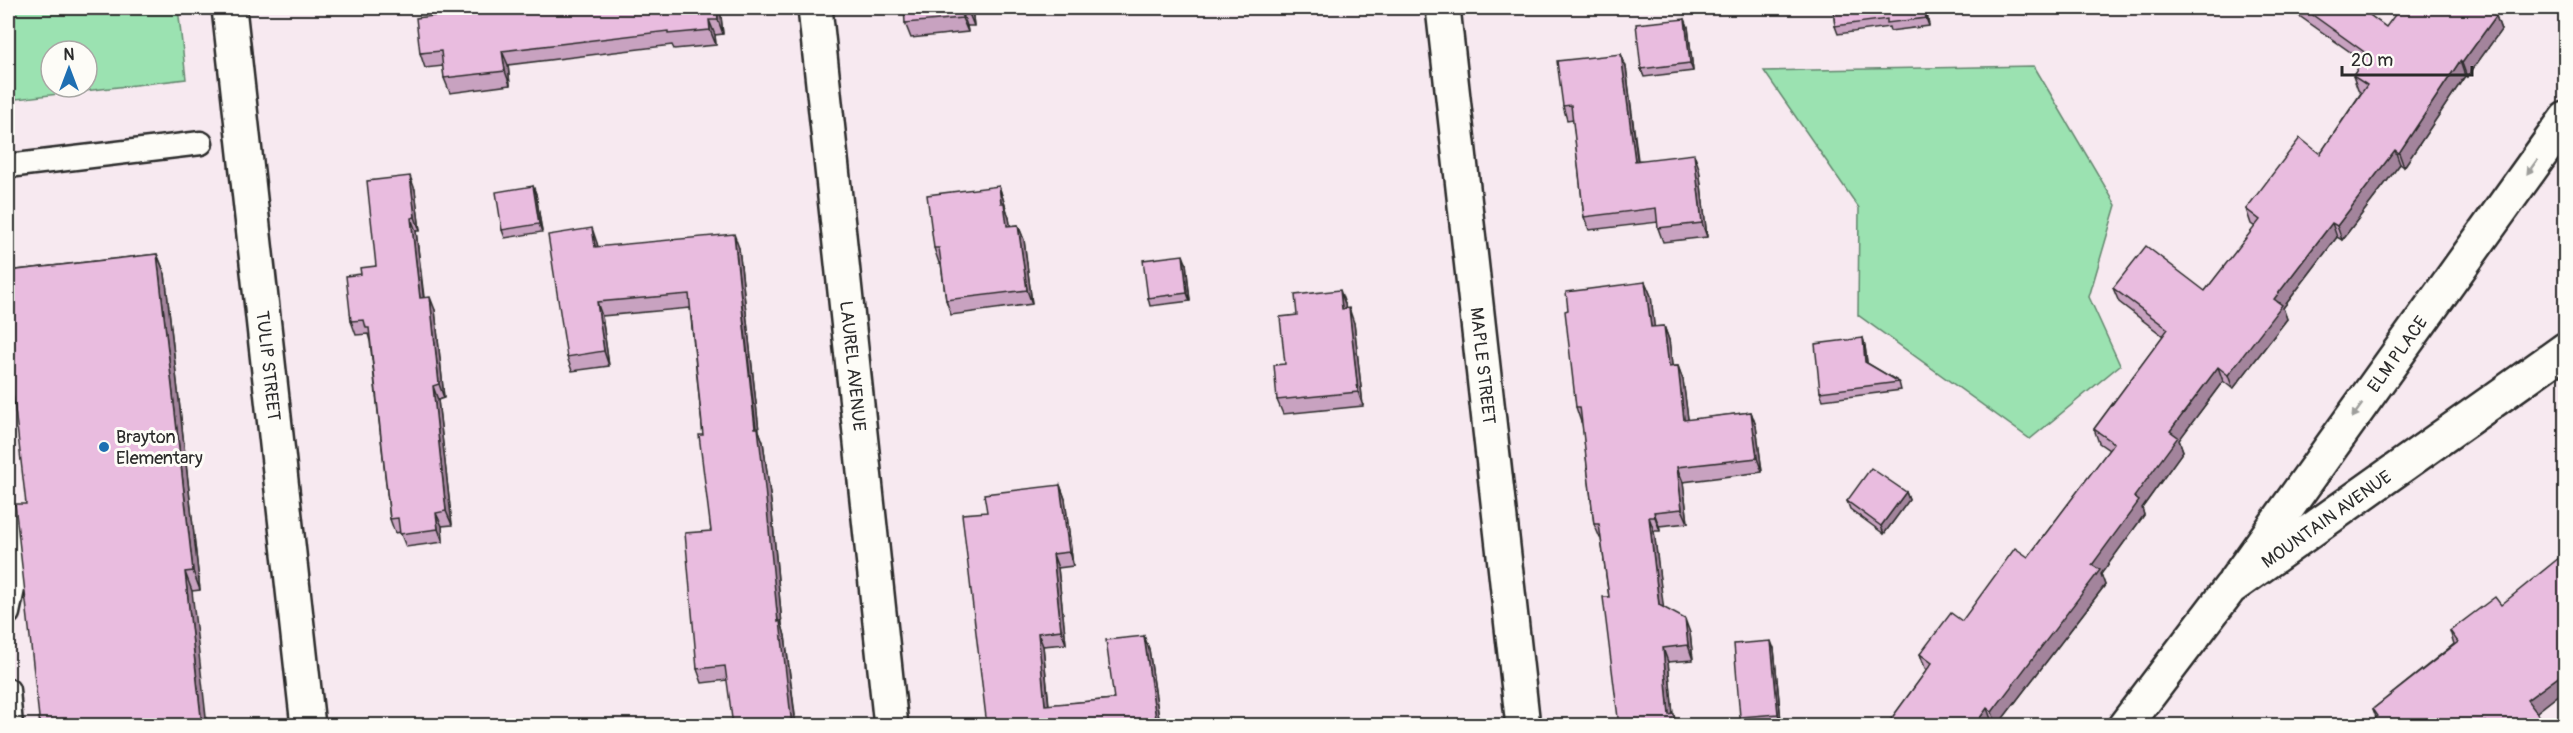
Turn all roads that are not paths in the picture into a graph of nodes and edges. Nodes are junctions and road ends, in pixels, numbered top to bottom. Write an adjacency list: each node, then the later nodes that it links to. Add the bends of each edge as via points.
1 (230, 8): 13 (street, TULIP STREET)
2 (815, 8): 14 (street, LAUREL AVENUE)
3 (1443, 8): 15 (street, MAPLE STREET)
4 (2565, 119): 9 (street, ELM PLACE, one-way to 9)
5 (201, 143): 6 (lane)
6 (8, 166)
7 (2565, 349): 9 (street, MOUNTAIN AVENUE)
8 (8, 515): 10 (lane, via 15,579)
9 (2230, 588): 16 (street, MOUNTAIN AVENUE)
10 (8, 613)
11 (8, 690): 12 (lane)
12 (11, 726)
13 (308, 726)
14 (891, 726)
15 (1523, 726)
16 (2125, 726)

